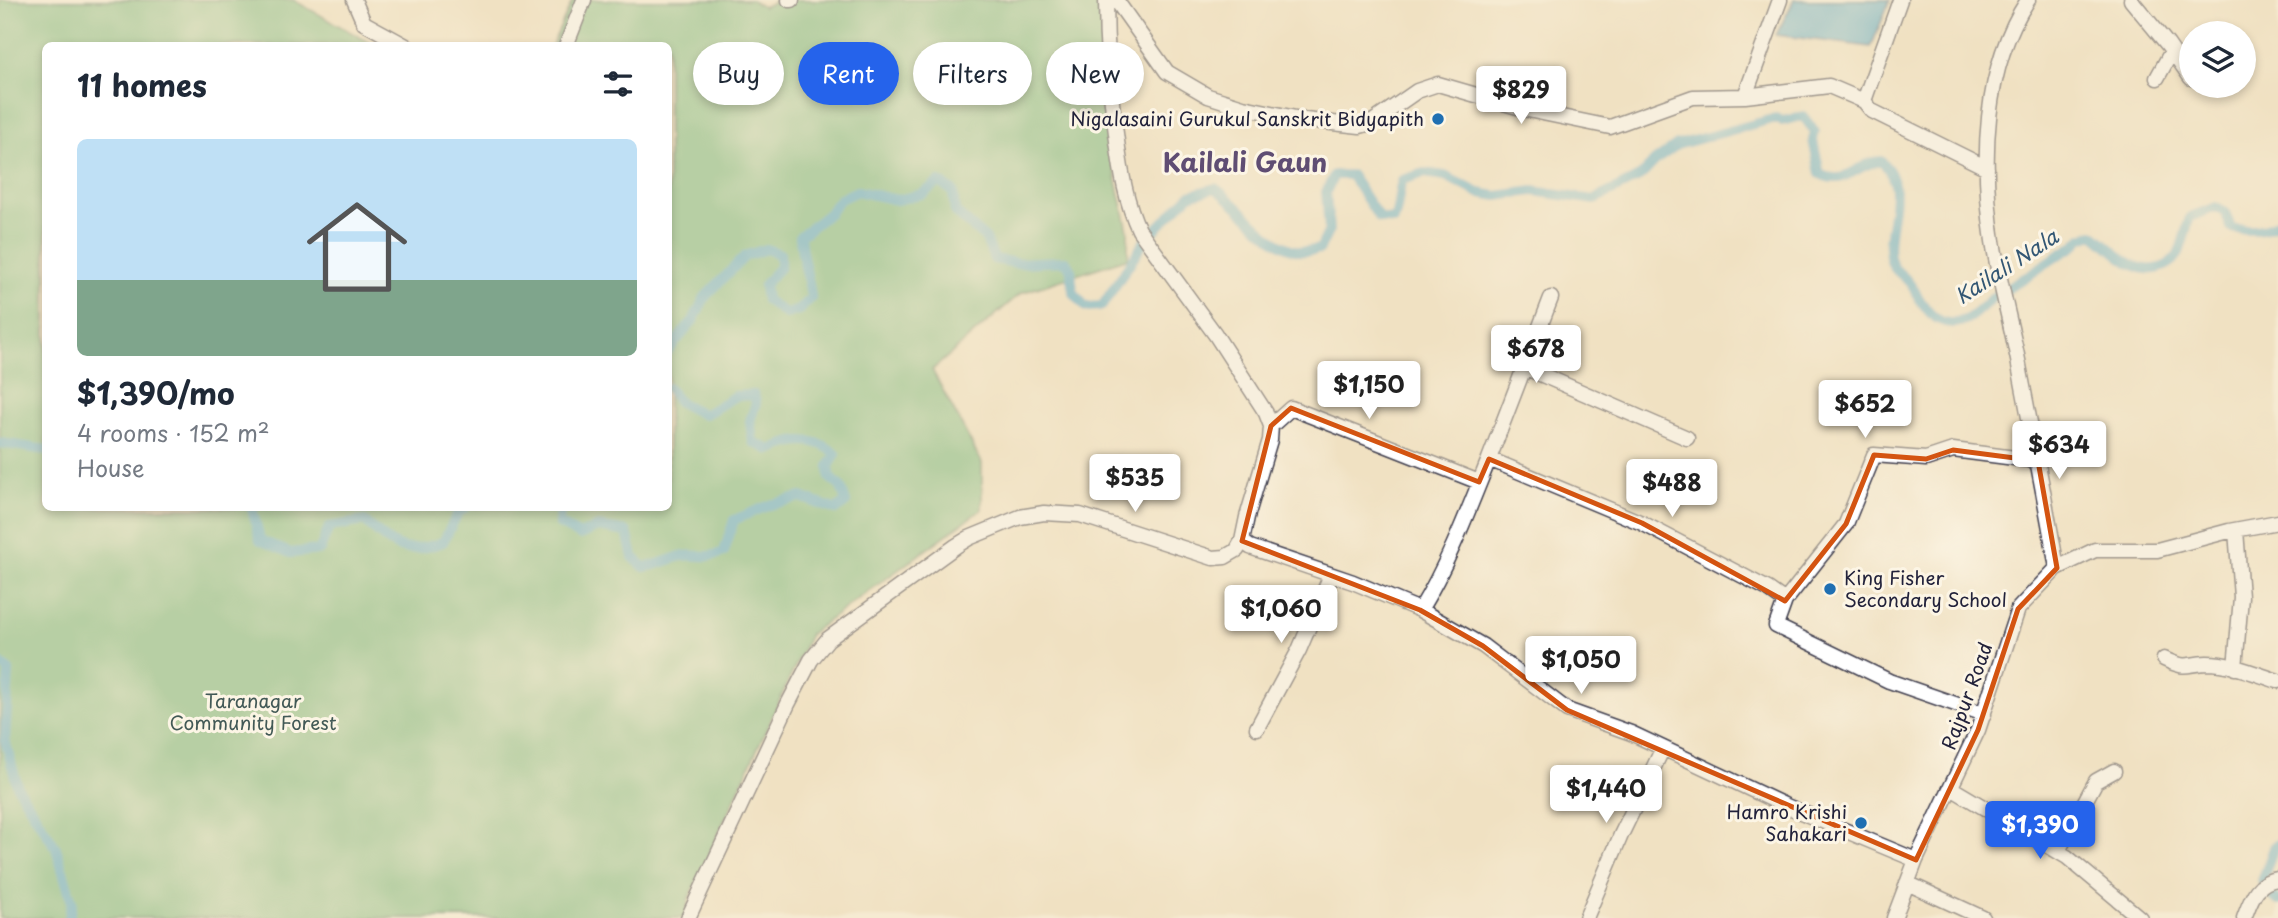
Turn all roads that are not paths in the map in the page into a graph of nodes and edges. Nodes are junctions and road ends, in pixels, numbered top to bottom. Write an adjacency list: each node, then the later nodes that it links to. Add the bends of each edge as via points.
1 (355, 0): 9 (street, via 365,23)
2 (584, 0): 10 (street)
3 (1106, 0): 19 (street, via 1109,83 1133,219 1215,334)
4 (1116, 0): 14 (street, via 1167,72 1209,96 1305,121 1371,123 1417,91 1438,84 1610,127 1693,97)
5 (1780, 0): 14 (street)
6 (1900, 0): 15 (street)
7 (2028, 0): 16 (street, via 2014,20 1997,67 1990,97)
8 (2131, 0): 11 (street)
9 (399, 42)
10 (568, 42)
11 (2172, 51): 12 (street); 13 (street)
12 (2179, 61)
13 (2157, 78)
14 (1745, 96): 15 (street, via 1829,86)
15 (1864, 101): 16 (street, via 1872,111)
16 (1987, 167): 22 (street, via 1993,240)
17 (1551, 298): 18 (street)
18 (1524, 367): 20 (street); 21 (street)
19 (1271, 426): 23 (street, via 1291,408); 26 (street)
20 (1687, 438)
21 (1489, 459): 23 (street); 29 (street, via 1642,523)
22 (2038, 461): 27 (street); 29 (street, via 1953,450 1926,459 1874,455 1846,524)
23 (1479, 482): 30 (street, via 1455,544)
24 (2278, 522): 25 (street)
25 (2236, 530): 27 (street, via 2157,550 2095,550); 32 (street, via 2241,597)
26 (1242, 541): 28 (street); 43 (street, via 1226,557 1213,558 1080,515 1044,513 1020,517 956,546 828,639 811,660)
27 (2057, 568): 34 (street, Rajpur Road, via 2018,609)
28 (1331, 575): 30 (street); 35 (street)
29 (1786, 601): 34 (street, via 1776,626 1889,681)
30 (1420, 610): 36 (street, via 1483,646 1567,710)
31 (2164, 659): 32 (street, via 2188,667 2207,663)
32 (2235, 667): 33 (street)
33 (2278, 681)
34 (1984, 714): 38 (street, Rajpur Road)
35 (1257, 728)
36 (1663, 748): 40 (street); 44 (street)
37 (2113, 771): 39 (street, via 2096,781)
38 (1951, 788): 39 (street); 40 (street, Rajpur Road)
39 (2058, 851): 47 (street)
40 (1916, 860): 42 (street, Rajpur Road)
41 (2274, 880): 48 (street, via 2256,890)
42 (1907, 883): 45 (street, Rajpur Road); 46 (street)
43 (688, 918)
44 (1586, 918)
45 (1894, 918)
46 (1983, 918)
47 (2140, 918)
48 (2244, 918)

